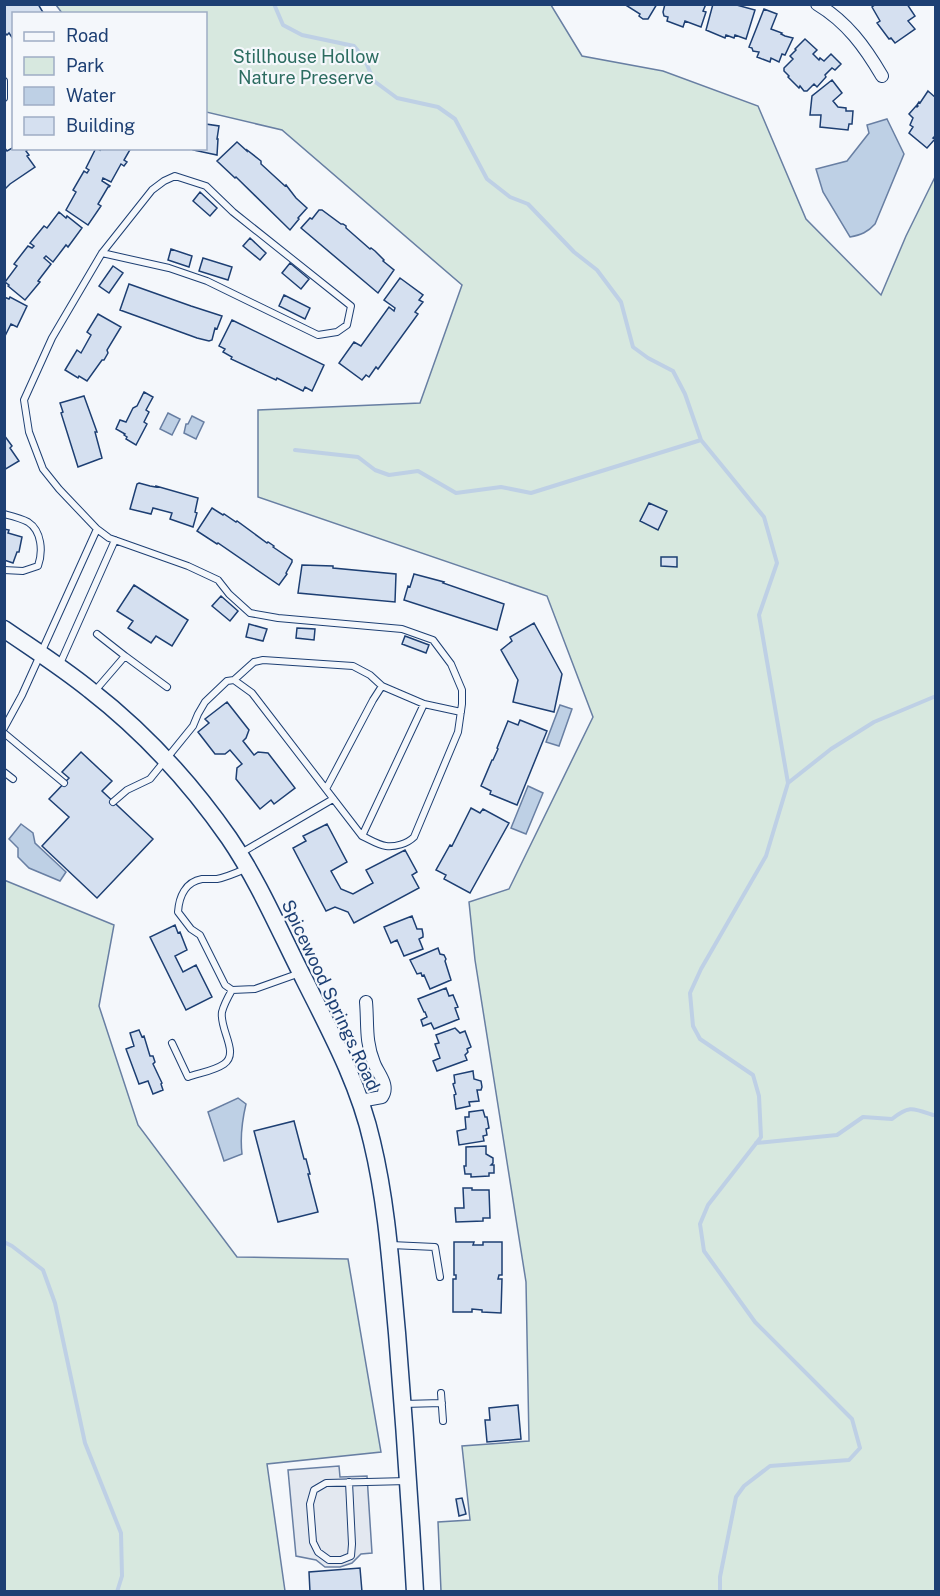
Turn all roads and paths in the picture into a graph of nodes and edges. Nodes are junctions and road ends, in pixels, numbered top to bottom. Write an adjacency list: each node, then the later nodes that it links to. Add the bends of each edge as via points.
1 (825, 6): 2 (street, via 868,51)
2 (882, 76)
3 (4, 81): 4 (lane)
4 (4, 98)
5 (102, 253): 5 (lane, via 152,190 175,176 206,186 351,306 347,325 337,332 318,335 207,281); 7 (lane, via 52,338 24,400 29,432 43,469)
6 (4, 514): 9 (lane, via 28,522 38,532 42,555 38,566 23,571)
7 (97, 529): 8 (lane); 12 (lane)
8 (115, 540): 14 (lane); 20 (lane, via 218,580 250,614 402,629 433,640 451,664 462,690)
9 (4, 570)
10 (4, 629): 12 (main road, Spicewood Springs Road)
11 (97, 634): 13 (lane)
12 (40, 654): 14 (main road, Spicewood Springs Road); 21 (lane)
13 (125, 656): 17 (lane); 18 (lane)
14 (58, 666): 18 (main road, Spicewood Springs Road)
15 (234, 680): 16 (lane, via 254,662 263,660 353,666); 23 (lane, via 227,681 205,702 194,726); 27 (lane, via 252,693)
16 (382, 686): 19 (lane); 27 (lane)
17 (167, 687)
18 (93, 692): 23 (main road, Spicewood Springs Road)
19 (424, 704): 20 (lane); 30 (lane)
20 (461, 712): 30 (lane, via 458,732 414,837 403,844 385,846)
21 (4, 728)
22 (4, 733): 26 (lane)
23 (167, 759): 29 (lane, via 150,779); 31 (main road, Spicewood Springs Road)
24 (4, 772): 25 (lane)
25 (13, 779)
26 (64, 783)
27 (326, 789): 28 (lane)
28 (333, 799): 30 (lane); 31 (lane)
29 (113, 802)
30 (362, 836)
31 (243, 862): 32 (main road, Spicewood Springs Road); 33 (lane, via 218,879 191,884 183,892 178,912 190,929 200,935 225,984)
32 (301, 973): 33 (lane, via 255,989); 36 (main road, Spicewood Springs Road)
33 (232, 990): 35 (lane, via 222,1011 231,1050 226,1063 188,1077)
34 (366, 1002): 36 (street, via 367,1042 385,1091 382,1097)
35 (172, 1043)
36 (360, 1101): 37 (main road, Spicewood Springs Road, via 380,1179)
37 (388, 1245): 38 (lane, via 435,1247); 41 (main road, Spicewood Springs Road)
38 (440, 1277)
39 (441, 1393): 40 (lane)
40 (442, 1403): 41 (lane); 42 (lane)
41 (403, 1404): 43 (main road, Spicewood Springs Road)
42 (443, 1421)
43 (408, 1481): 44 (lane); 45 (main road, Spicewood Springs Road)
44 (349, 1482): 44 (lane, via 326,1483 314,1490 310,1504 313,1542 329,1560 351,1556)
45 (415, 1592)

